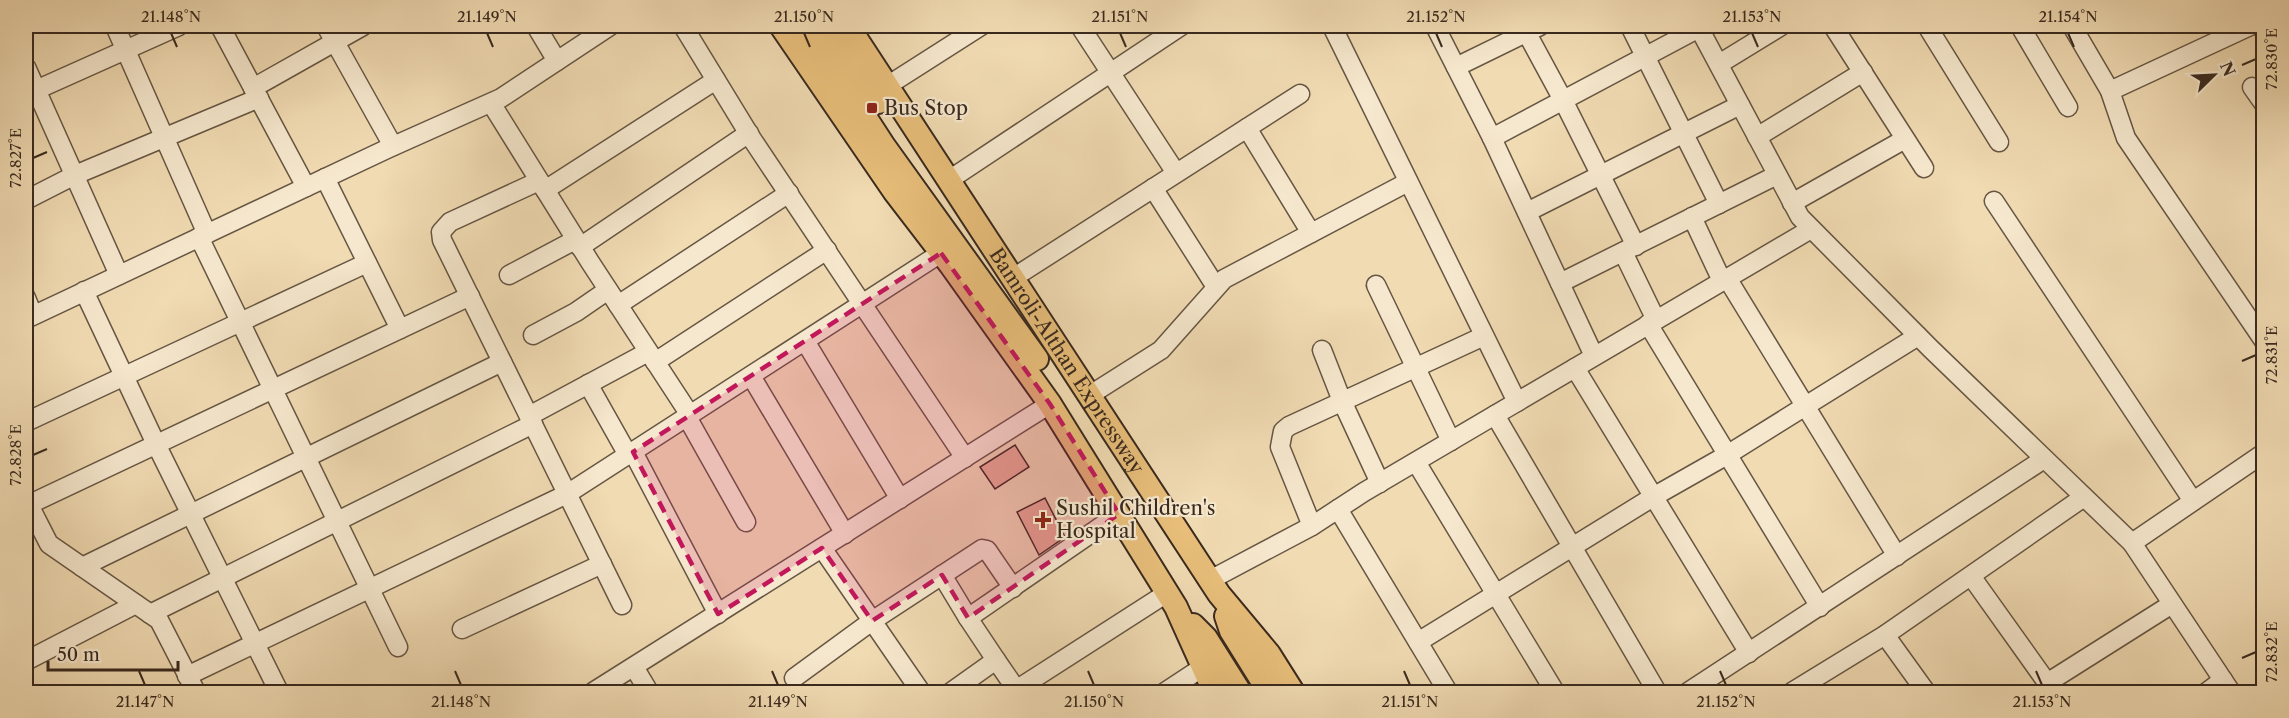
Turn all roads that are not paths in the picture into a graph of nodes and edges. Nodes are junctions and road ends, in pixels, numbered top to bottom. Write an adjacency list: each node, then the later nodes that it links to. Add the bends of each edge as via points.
1 (115, 26): 29 (street)
2 (179, 26): 29 (street)
3 (220, 26): 41 (street)
4 (363, 26): 28 (street)
5 (536, 26): 31 (street)
6 (610, 26): 31 (street)
7 (683, 26): 37 (street)
8 (781, 26): 82 (main road)
9 (806, 26): 143 (main road, via 884,146 1066,400 1116,484)
10 (829, 26): 140 (main road, via 1133,482)
11 (848, 26): 38 (main road, Bamroli-Althan Expressway)
12 (981, 26): 38 (street)
13 (1080, 26): 36 (street)
14 (1180, 26): 36 (street)
15 (1332, 26): 65 (street)
16 (1435, 26): 34 (street)
17 (1630, 26): 30 (street)
18 (1781, 26): 32 (street)
19 (1833, 26): 35 (street)
20 (1927, 26): 56 (street)
21 (2020, 26): 48 (street)
22 (2072, 26): 40 (street)
23 (2250, 26): 40 (street)
24 (2261, 26): 27 (street)
25 (1699, 27): 30 (street); 32 (street)
26 (1530, 28): 34 (street); 44 (street)
27 (2264, 31)
28 (331, 33): 41 (street); 57 (street)
29 (126, 50): 43 (street); 52 (street)
30 (1645, 57): 44 (street); 50 (street)
31 (557, 61): 45 (street)
32 (1719, 64): 47 (street)
33 (26, 67): 43 (street)
34 (1456, 67): 54 (street)
35 (1863, 72): 53 (street); 55 (street)
36 (1110, 73): 59 (street); 64 (street)
37 (716, 80): 51 (street); 66 (street)
38 (887, 86): 64 (main road, Bamroli-Althan Expressway)
39 (2252, 87): 46 (street)
40 (2110, 91): 104 (street, via 2126,138)
41 (256, 93): 52 (street); 67 (street)
42 (1300, 94): 49 (street)
43 (33, 95): 62 (street)
44 (1563, 100): 54 (street); 60 (street)
45 (490, 103): 57 (street); 66 (street)
46 (2264, 104)
47 (1740, 105): 50 (street); 53 (street)
48 (2068, 107)
49 (1247, 128): 59 (street); 77 (street)
50 (1684, 133): 60 (street); 73 (street)
51 (749, 134): 69 (street); 79 (street)
52 (165, 137): 62 (street); 78 (street)
53 (1757, 137): 61 (street)
54 (1492, 138): 74 (street)
55 (1905, 139): 58 (street); 72 (street)
56 (2000, 142)
57 (393, 146): 63 (street)
58 (1924, 168)
59 (1176, 173): 68 (street)
60 (1601, 175): 74 (street); 80 (street)
61 (1777, 175): 72 (street); 73 (street)
62 (75, 176): 70 (street); 84 (street)
63 (325, 178): 67 (street); 83 (street)
64 (950, 180): 86 (main road, Bamroli-Althan Expressway)
65 (1408, 182): 77 (street); 101 (street)
66 (542, 186): 79 (street); 92 (street, via 444,226 442,240)
67 (306, 187): 78 (street)
68 (1153, 188): 86 (street); 90 (street)
69 (789, 193): 81 (street); 94 (street)
70 (26, 201)
71 (1994, 201): 138 (street)
72 (1792, 203): 76 (street)
73 (1719, 204): 75 (street)
74 (1527, 212): 88 (street)
75 (1692, 217): 80 (street); 87 (street)
76 (1811, 229): 87 (street); 102 (street)
77 (1311, 233): 90 (street, via 1236,272)
78 (203, 235): 84 (street); 98 (street)
79 (578, 243): 85 (street); 94 (street)
80 (1630, 249): 88 (street); 97 (street)
81 (827, 250): 95 (street); 107 (street)
82 (941, 253): 95 (street); 118 (main road)
83 (367, 263): 98 (street); 99 (street)
84 (119, 274): 91 (street)
85 (509, 275)
86 (1013, 278): 115 (main road, Bamroli-Althan Expressway)
87 (1724, 280): 97 (street); 119 (street)
88 (1560, 283): 106 (street)
89 (1376, 285): 109 (street)
90 (1216, 287): 115 (street, via 1161,350)
91 (84, 291): 96 (street); 111 (street)
92 (470, 296): 99 (street); 108 (street)
93 (26, 298): 96 (street)
94 (613, 298): 100 (street); 107 (street)
95 (863, 303): 103 (street); 129 (street)
96 (29, 317)
97 (1652, 322): 106 (street); 127 (street)
98 (241, 323): 111 (street); 114 (street)
99 (400, 329): 114 (street)
100 (533, 335)
101 (1484, 336): 109 (street); 117 (street)
102 (1918, 336): 119 (street); 130 (street)
103 (805, 341): 112 (street); 137 (street)
104 (2264, 341)
105 (1322, 350): 116 (street)
106 (1594, 356): 110 (street)
107 (651, 357): 113 (street); 121 (street)
108 (502, 362): 122 (street); 128 (street)
109 (1414, 368): 116 (street); 124 (street)
110 (1575, 368): 117 (street); 135 (street)
111 (125, 376): 123 (street); 125 (street)
112 (751, 376): 121 (street); 147 (street)
113 (588, 384): 122 (street); 126 (street)
114 (273, 389): 125 (street); 128 (street)
115 (1090, 395): 140 (main road, Bamroli-Althan Expressway)
116 (1342, 401): 133 (street); 146 (street, via 1289,426 1280,439)
117 (1517, 402): 120 (street)
118 (1050, 404): 129 (street); 143 (main road)
119 (1805, 405): 127 (street); 151 (street)
120 (1495, 415): 124 (street); 149 (street)
121 (688, 416): 126 (street); 145 (street)
122 (531, 420): 134 (street); 144 (street)
123 (26, 422)
124 (1451, 441): 132 (street)
125 (156, 444): 139 (street); 142 (street)
126 (631, 453): 134 (street); 166 (street)
127 (1727, 455): 135 (street); 164 (street)
128 (305, 457): 142 (street); 144 (street)
129 (965, 458): 137 (street)
130 (2044, 459): 136 (street); 151 (street)
131 (2262, 459): 138 (street)
132 (1416, 462): 133 (street); 160 (street)
133 (1380, 483): 141 (street)
134 (567, 494): 152 (street); 158 (street)
135 (1653, 497): 149 (street); 174 (street)
136 (2084, 497): 148 (street); 155 (street)
137 (900, 499): 147 (street)
138 (2193, 501): 148 (street)
139 (27, 502): 153 (street, via 49,544)
140 (1161, 504): 157 (main road, Bamroli-Althan Expressway)
141 (1338, 509): 146 (street); 171 (street)
142 (190, 514): 153 (street); 156 (street)
143 (1123, 521): 159 (street); 161 (main road)
144 (337, 522): 156 (street); 158 (street)
145 (746, 522)
146 (1312, 525): 157 (street)
147 (845, 534): 150 (street)
148 (2132, 543): 163 (street)
149 (1572, 547): 160 (street); 197 (street)
150 (822, 548): 166 (street); 168 (street)
151 (1897, 556): 164 (street)
152 (602, 564): 162 (street); 169 (street)
153 (82, 567): 165 (street)
154 (942, 575): 159 (street, via 982,549 987,550); 167 (street); 168 (street)
155 (1971, 576): 170 (street); 182 (street)
156 (222, 578): 165 (street); 172 (street)
157 (1215, 587): 193 (main road, via 1231,631); 194 (main road, Bamroli-Althan Expressway, via 1269,654)
158 (369, 588): 172 (street); 173 (street)
159 (1013, 588): 167 (street)
160 (1495, 594): 171 (street); 196 (street)
161 (1172, 600): 177 (main road); 184 (street); 192 (main road, via 1206,638)
162 (622, 604)
163 (2172, 604): 180 (street); 182 (street)
164 (1820, 607): 174 (street)
165 (143, 609): 176 (street); 181 (street, via 159,620)
166 (718, 614): 178 (street)
167 (968, 618): 175 (street)
168 (872, 621): 179 (street); 188 (street)
169 (462, 629)
170 (1885, 635): 183 (street); 199 (street)
171 (1418, 642): 195 (street)
172 (254, 644): 181 (street); 185 (street)
173 (398, 647)
174 (1749, 653): 198 (street)
175 (996, 660): 184 (street); 189 (street)
176 (26, 661)
177 (1203, 667): 190 (street); 191 (main road)
178 (634, 668): 186 (street); 187 (street)
179 (794, 678)
180 (2227, 686): 200 (street)
181 (189, 687)
182 (2051, 688)
183 (1799, 690)
184 (1017, 691)
185 (279, 693)
186 (593, 693)
187 (649, 693)
188 (921, 693)
189 (951, 693)
190 (1165, 693)
191 (1217, 693)
192 (1240, 693)
193 (1269, 693)
194 (1293, 693)
195 (1448, 693)
196 (1555, 693)
197 (1657, 693)
198 (1688, 693)
199 (1926, 693)
200 (2207, 693)

